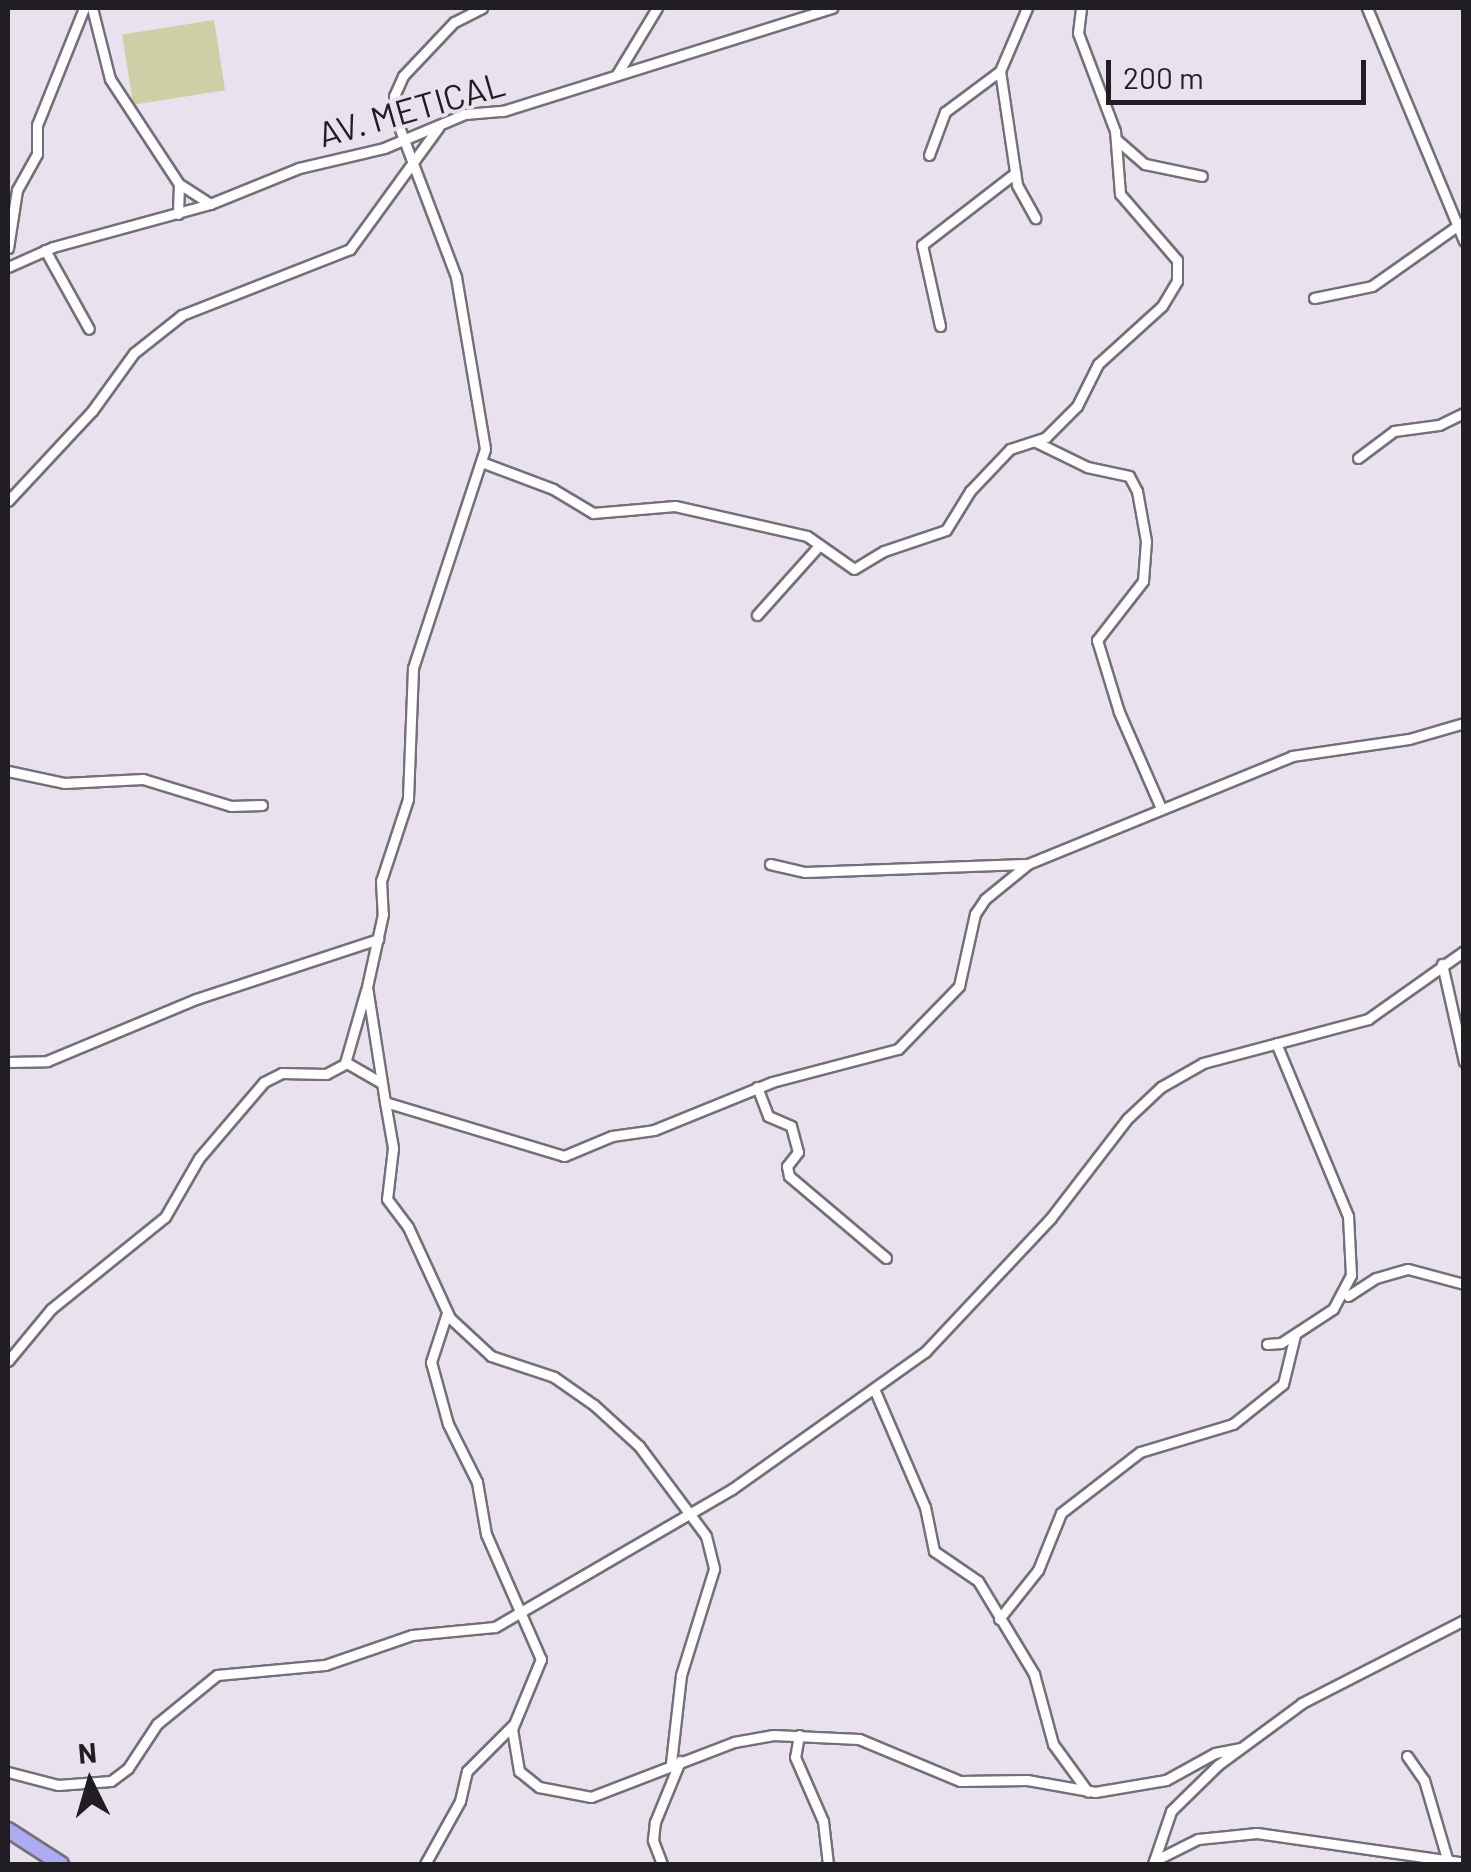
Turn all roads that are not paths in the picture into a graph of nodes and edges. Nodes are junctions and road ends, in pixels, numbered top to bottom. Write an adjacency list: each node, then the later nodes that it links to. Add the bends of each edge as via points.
1 (84, 8): 19 (street, via 52,78 37,125 37,154)
2 (92, 8): 18 (street, via 110,79)
3 (482, 8): 12 (street, via 454,22 403,76 394,106)
4 (657, 8): 10 (street)
5 (832, 8): 10 (street, AV. METICAL)
6 (1027, 8): 9 (street)
7 (1081, 8): 13 (street, via 1078,33)
8 (1366, 8): 23 (street)
9 (1000, 72): 14 (street, via 945,112); 16 (street)
10 (616, 74): 11 (street, AV. METICAL, via 502,111 466,114)
11 (438, 128): 12 (street, AV. METICAL); 15 (street)
12 (404, 140): 15 (street); 20 (street, AV. METICAL, via 299,168)
13 (1116, 140): 17 (street, via 1145,164); 33 (street, via 1120,194 1176,260 1177,281 1162,306 1098,364 1077,406)
14 (929, 155)
15 (412, 161): 35 (street, via 463,306); 36 (street, via 345,254 182,315 134,352 92,411)
16 (1015, 173): 22 (street); 30 (street, via 922,245)
17 (1202, 176)
18 (179, 184): 20 (street); 21 (street)
19 (11, 201): 25 (street)
20 (210, 204): 21 (street, AV. METICAL)
21 (178, 214): 26 (street, AV. METICAL)
22 (1034, 218)
23 (1460, 223): 24 (street); 29 (street, via 1372,286)
24 (1464, 241)
25 (12, 245): 27 (street); 28 (street)
26 (46, 250): 27 (street, AV. METICAL); 31 (street)
27 (28, 258): 28 (street, AV. METICAL)
28 (12, 265)
29 (1314, 298)
30 (940, 326)
31 (89, 328)
32 (1464, 414): 34 (street, via 1439,426 1394,431)
33 (1036, 442): 37 (street, via 1014,446 986,472 946,530 884,551 856,570); 42 (street, via 1087,467 1129,476 1137,491 1146,541 1144,580 1097,640 1119,712)
34 (1358, 458)
35 (484, 464): 37 (street, via 554,489 593,514 656,504 722,512 811,538); 45 (street, via 412,668 408,799 381,881)
36 (8, 500)
37 (818, 548): 38 (street)
38 (757, 615)
39 (1464, 722): 42 (street, via 1396,741 1292,756)
40 (8, 771): 41 (street, via 64,783 143,778 231,806)
41 (262, 805)
42 (1161, 808): 44 (street)
43 (770, 864): 44 (street, via 805,872)
44 (1028, 864): 54 (street, via 980,906 959,986 912,1041)
45 (378, 939): 48 (street); 50 (street, via 196,999 47,1061)
46 (1464, 950): 47 (street)
47 (1442, 964): 49 (street, via 1368,1019); 51 (street)
48 (367, 987): 52 (street, via 350,1025); 53 (street)
49 (1276, 1043): 58 (street, via 1348,1216 1352,1275); 63 (street, via 1204,1062 1152,1094 962,1317)
50 (8, 1062)
51 (1464, 1062)
52 (345, 1063): 53 (street); 62 (street, via 326,1074 282,1074 264,1082 199,1158 166,1216 50,1310)
53 (380, 1082): 55 (street)
54 (757, 1087): 55 (street, via 654,1130 612,1136 564,1156); 56 (street, via 768,1116 791,1126 798,1152 788,1176)
55 (385, 1102): 59 (street, via 394,1148 386,1199 418,1246)
56 (886, 1258)
57 (1464, 1284): 58 (street, via 1408,1269 1376,1278)
58 (1341, 1300): 60 (street)
59 (446, 1313): 64 (street, via 490,1356 554,1377 594,1406 639,1446); 65 (street, via 431,1362 448,1424 472,1469 486,1534)
60 (1295, 1335): 61 (street); 66 (street, via 1286,1380 1258,1405 1227,1427 1140,1452 1061,1513 1038,1570)
61 (1268, 1344)
62 (8, 1361)
63 (875, 1391): 64 (street); 66 (street, via 925,1507 934,1551 969,1570)
64 (690, 1512): 65 (street); 72 (street, via 714,1561 681,1675)
65 (524, 1610): 68 (street, via 542,1663); 73 (street, via 489,1630 412,1634 333,1664 218,1675 157,1724 111,1781 58,1785)
66 (999, 1619): 74 (street, via 1034,1674 1053,1744)
67 (1464, 1620): 70 (street, via 1302,1702)
68 (512, 1726): 72 (street, via 519,1771 554,1793 599,1795); 80 (street, via 467,1771 460,1801)
69 (798, 1735): 72 (street, via 734,1742); 74 (street, via 865,1740 960,1780 1027,1780); 82 (street, via 795,1757 823,1822)
70 (1240, 1748): 74 (street, via 1215,1753 1166,1780); 76 (street, via 1172,1811)
71 (1407, 1756): 77 (street, via 1424,1780)
72 (676, 1762): 81 (street, via 652,1840)
73 (8, 1772)
74 (1088, 1792)
75 (8, 1830): 79 (highway)
76 (1153, 1862): 77 (street, via 1198,1838 1257,1832)
77 (1451, 1863): 78 (street)
78 (1464, 1863)
79 (61, 1864)
80 (425, 1864)
81 (662, 1864)
82 (828, 1864)

